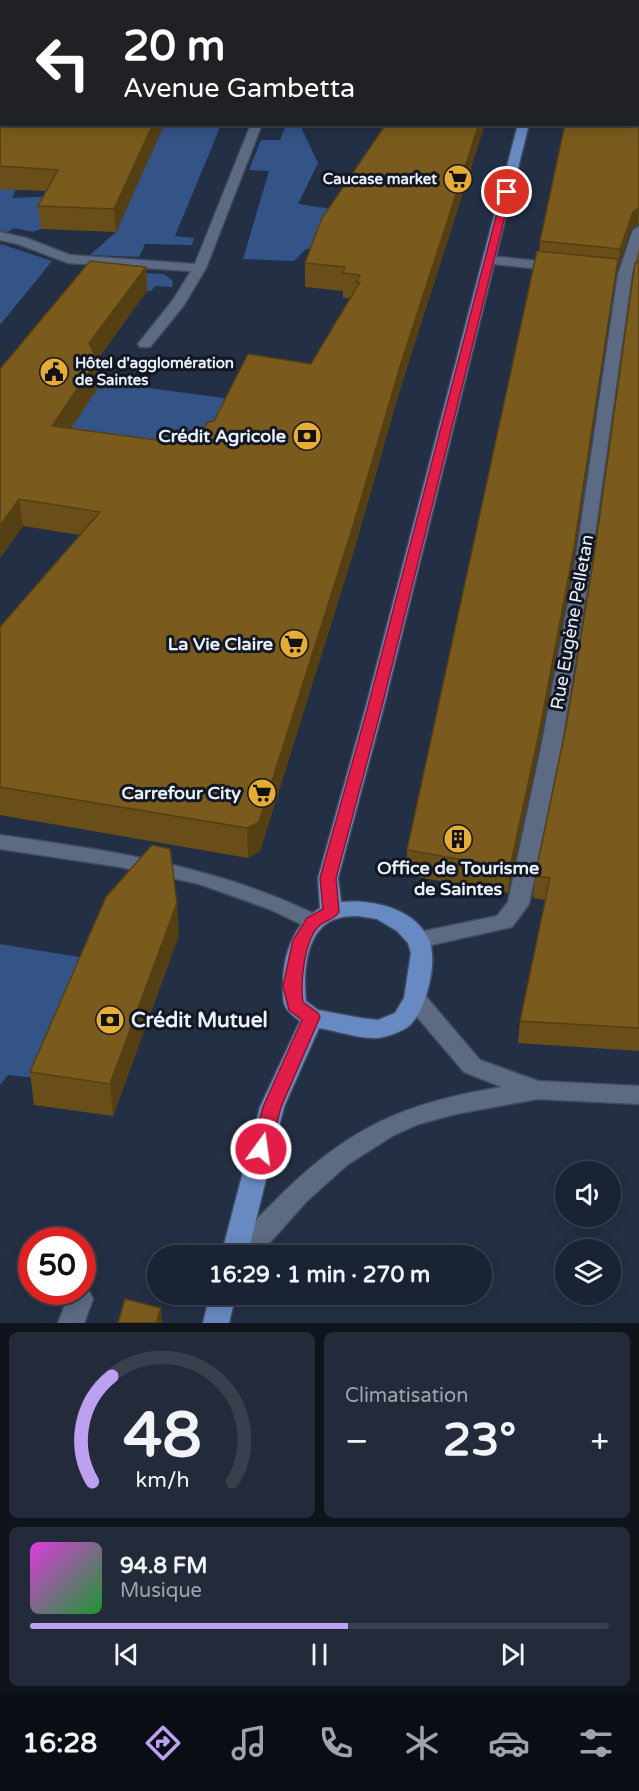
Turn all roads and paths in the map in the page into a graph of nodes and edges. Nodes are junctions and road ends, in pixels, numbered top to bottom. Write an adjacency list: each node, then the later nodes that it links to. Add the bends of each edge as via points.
1 (256, 126): 6 (street)
2 (523, 126): 5 (main road)
3 (639, 230): 8 (street, Rue Eugène Pelletan)
4 (0, 236): 6 (street, via 86,266)
5 (489, 260): 7 (street); 11 (main road, via 328,878)
6 (200, 268): 9 (street)
7 (568, 268)
8 (626, 274): 12 (street, Rue Eugène Pelletan, via 551,748 518,904 504,922)
9 (145, 344)
10 (0, 842): 11 (street, via 107,858 207,880)
11 (322, 917): 12 (main road, via 358,908 382,912 405,925); 14 (main road, via 302,940 292,986 295,1005)
12 (418, 940): 13 (main road, via 422,953)
13 (415, 999): 14 (main road, via 403,1019 379,1029); 15 (street, via 472,1066)
14 (312, 1017): 17 (main road, via 272,1107)
15 (537, 1090): 16 (street); 18 (street, via 422,1113 382,1128 325,1167)
16 (639, 1095)
17 (237, 1245)
18 (251, 1245)
19 (78, 1305): 20 (street)
20 (71, 1323)

